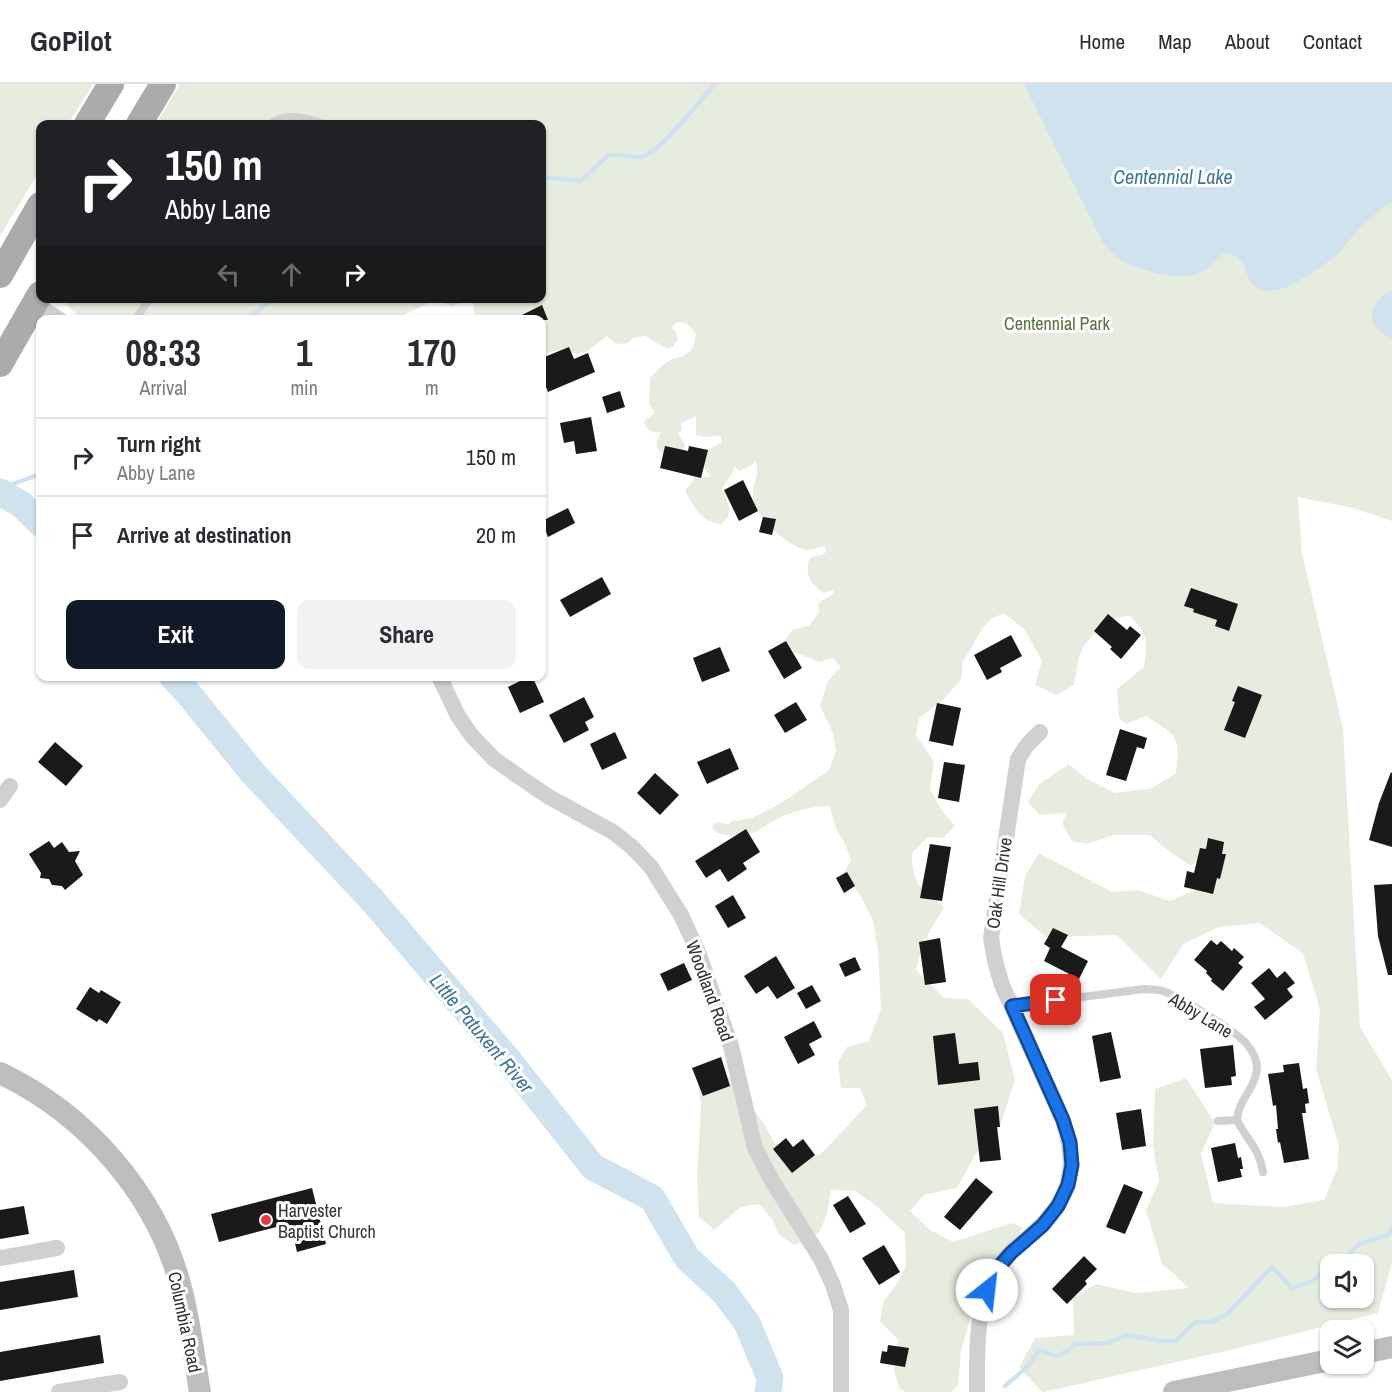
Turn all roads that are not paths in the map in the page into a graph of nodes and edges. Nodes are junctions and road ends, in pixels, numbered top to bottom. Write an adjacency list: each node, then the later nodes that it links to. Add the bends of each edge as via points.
1 (111, 84): 3 (main road)
2 (163, 84): 4 (main road)
3 (89, 120)
4 (141, 120)
5 (281, 120): 6 (lane)
6 (309, 120)
7 (36, 212): 8 (main road)
8 (0, 275)
9 (36, 302): 12 (main road)
10 (42, 303): 11 (street)
11 (55, 315)
12 (0, 364)
13 (441, 681): 30 (street, Woodland Road, via 458,716 494,759 632,847 651,867 681,915 731,1046 755,1148 833,1285 841,1310)
14 (1040, 732): 17 (street, Oak Hill Drive, via 1026,744 1018,759 991,938 1002,985)
15 (10, 786): 16 (street)
16 (0, 800)
17 (1012, 1006): 19 (lane, Abby Lane, via 1144,989 1174,996 1231,1031 1253,1054 1256,1077 1241,1102); 31 (street, Oak Hill Drive, via 1063,1120 1072,1165 1058,1206 997,1269 987,1290 977,1351)
18 (0, 1073): 29 (street, Columbia Road, via 73,1119 97,1141 140,1197 181,1286)
19 (1237, 1120): 20 (lane); 21 (lane, via 1256,1147)
20 (1218, 1121)
21 (1263, 1172)
22 (57, 1248): 23 (street)
23 (0, 1258)
24 (1392, 1347): 25 (street)
25 (1374, 1351)
26 (1320, 1362): 32 (street)
27 (120, 1382): 28 (street)
28 (59, 1392)
29 (200, 1392)
30 (841, 1392)
31 (977, 1392)
32 (1174, 1392)

